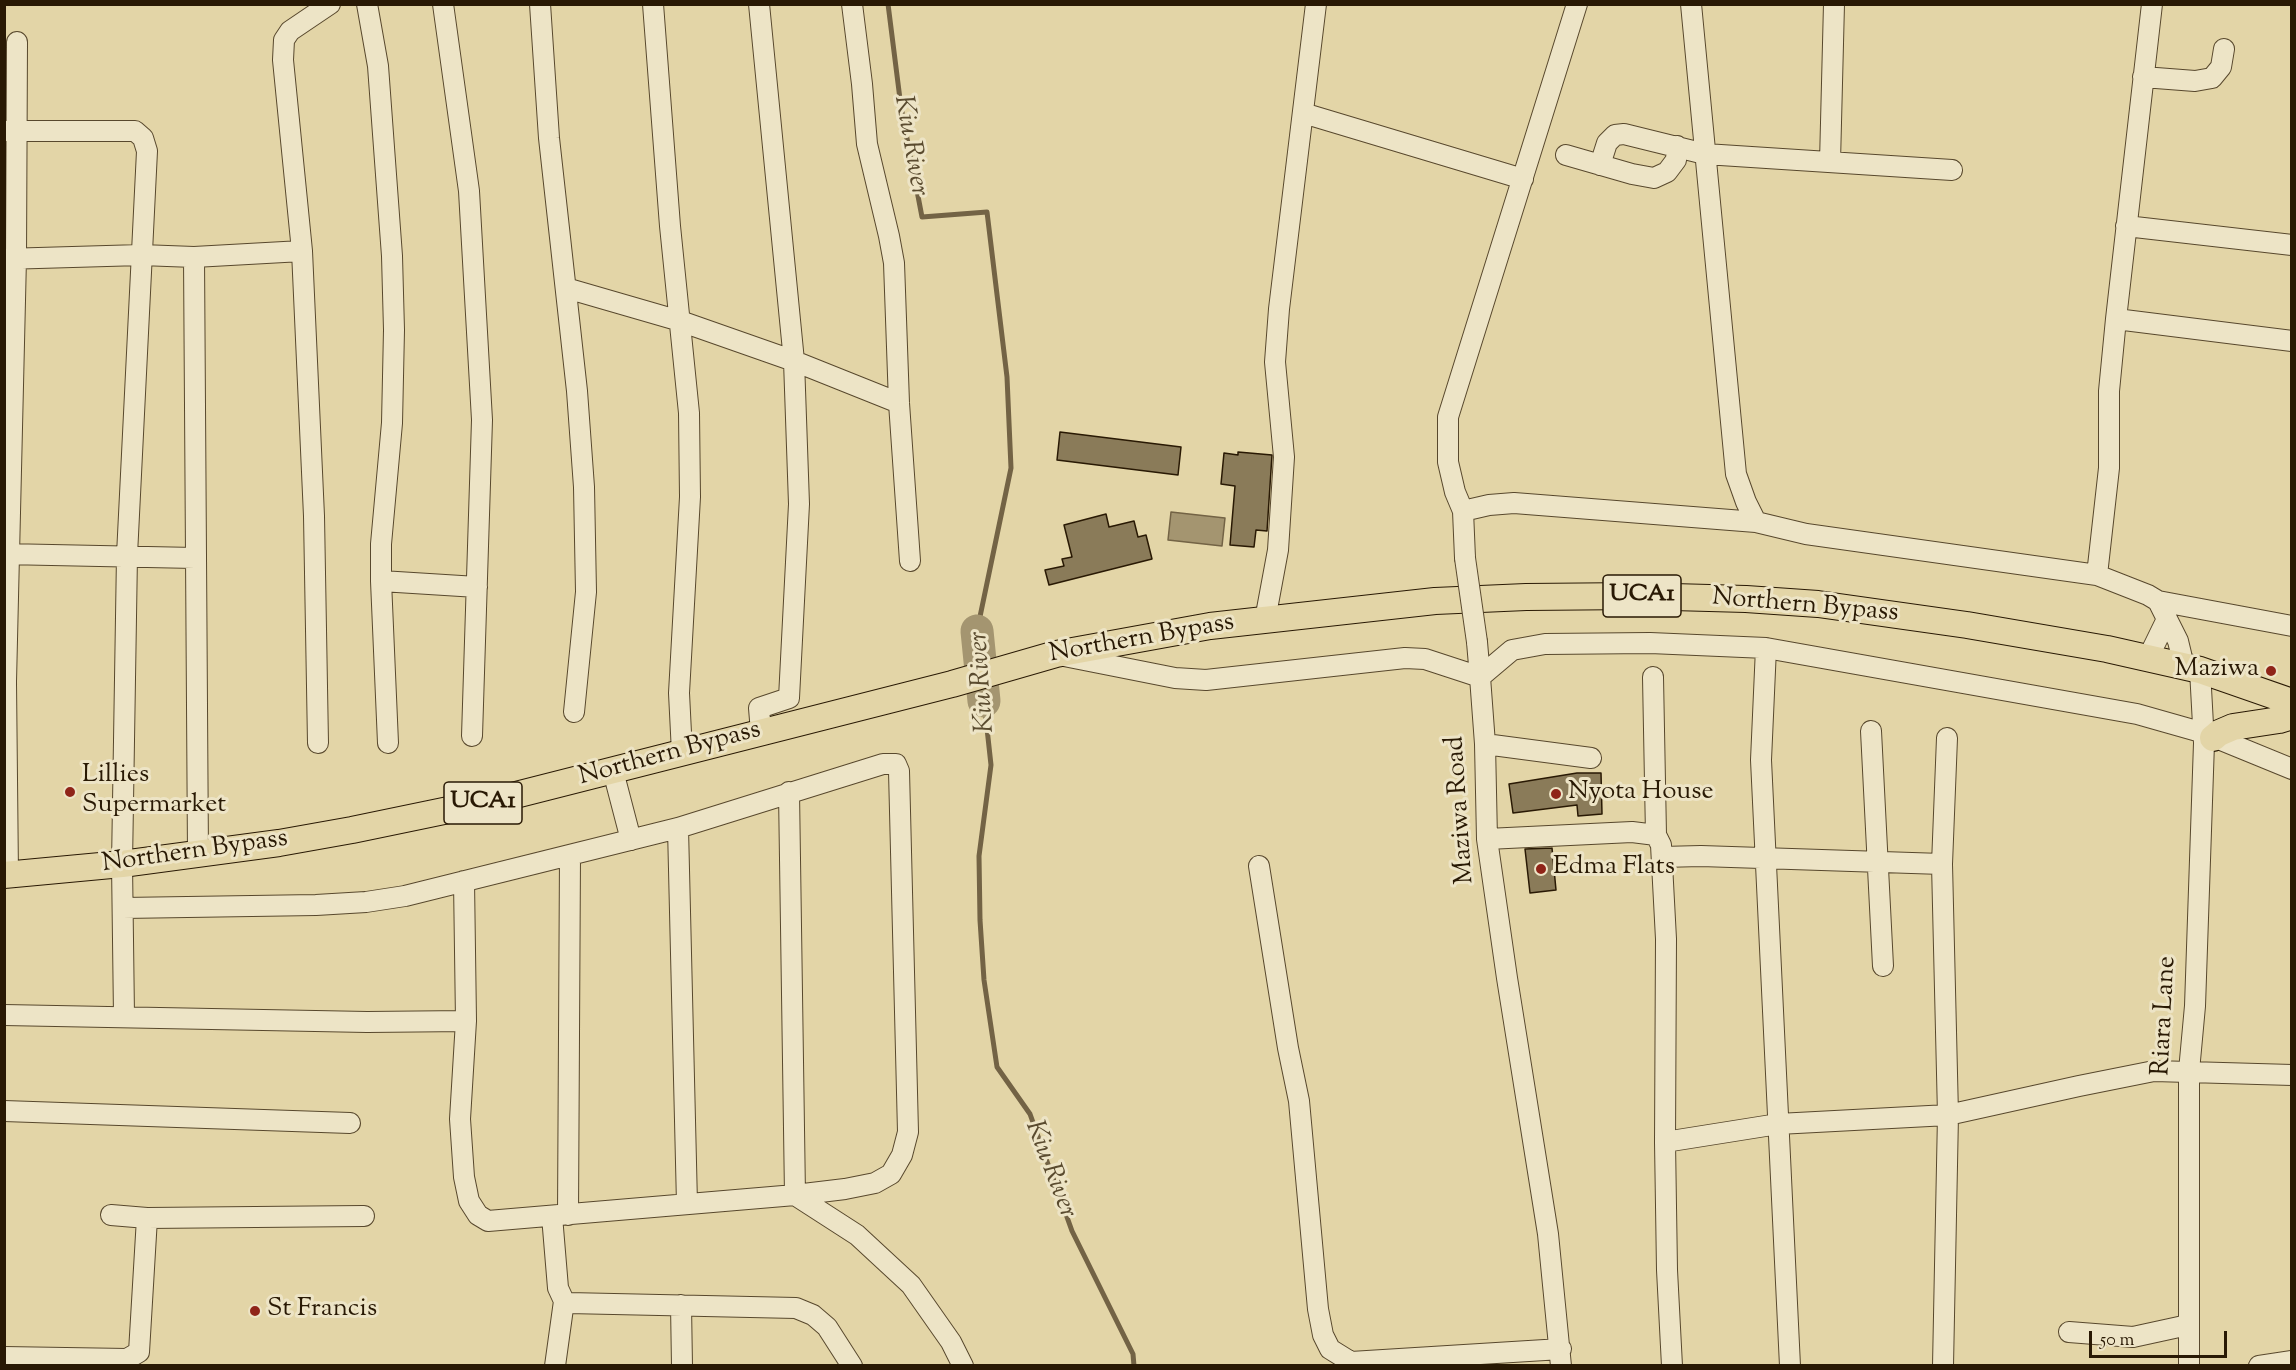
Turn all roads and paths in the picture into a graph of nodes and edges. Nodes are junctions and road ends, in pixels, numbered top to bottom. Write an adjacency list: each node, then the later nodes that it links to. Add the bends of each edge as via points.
1 (330, 4): 27 (street, via 290,31 284,40)
2 (367, 4): 44 (street, via 378,66 394,330)
3 (442, 4): 45 (street, via 470,202 482,420)
4 (540, 4): 31 (street, via 549,138)
5 (653, 4): 33 (street)
6 (759, 4): 35 (street)
7 (852, 4): 36 (street, via 867,144 894,263)
8 (1316, 4): 16 (street)
9 (1577, 4): 24 (street, Maziwa Road)
10 (1691, 4): 19 (street)
11 (1834, 4): 21 (street)
12 (2152, 4): 15 (street)
13 (17, 42): 17 (street)
14 (2224, 49): 15 (street, via 2221,68 2212,78 2195,81)
15 (2143, 77): 25 (street)
16 (1303, 113): 24 (street); 48 (street, via 1275,362 1284,457 1278,549)
17 (11, 131): 28 (street, via 117,130 135,132 143,138 147,151); 30 (street)
18 (1677, 146): 19 (street); 22 (street, via 1615,135 1607,143); 22 (street, via 1676,160 1667,172 1654,177)
19 (1705, 154): 21 (street); 38 (street, via 1736,474)
20 (1566, 155): 22 (street)
21 (1830, 162): 23 (street)
22 (1600, 165)
23 (1952, 170)
24 (1523, 179): 37 (street, Maziwa Road, via 1448,417 1448,462)
25 (2126, 226): 26 (street); 32 (street)
26 (2292, 245)
27 (302, 251): 29 (street); 64 (street, via 314,516)
28 (141, 255): 29 (street); 30 (street); 40 (street)
29 (194, 257): 41 (street)
30 (10, 258): 39 (street)
31 (566, 288): 33 (street); 57 (street, via 584,487 586,591)
32 (2116, 319): 34 (street); 43 (street, via 2109,391 2109,468)
33 (680, 321): 35 (street); 67 (street, via 689,413 690,497 679,693)
34 (2292, 340)
35 (794, 361): 36 (street); 60 (street, via 800,504 789,698 759,708)
36 (898, 403): 42 (street)
37 (1463, 511): 38 (street, via 1514,503); 55 (street, Maziwa Road, bridge)
38 (1756, 522): 43 (street, via 1806,534)
39 (7, 554): 40 (street); 84 (street)
40 (127, 555): 41 (street); 81 (street)
41 (195, 558): 76 (street)
42 (910, 561)
43 (2097, 575): 46 (street)
44 (381, 581): 45 (street); 65 (street)
45 (477, 588): 61 (street)
46 (2158, 602): 47 (street, Riara Lane); 49 (street)
47 (2167, 619): 52 (street); 53 (street, Riara Lane)
48 (1265, 620): 51 (main road, Northern Bypass / UCA1, via 1158,634); 52 (main road, Northern Bypass / UCA1, via 1435,601 1526,597 1746,599 1818,604 1967,625)
49 (2292, 626)
50 (1766, 648): 55 (street, via 1545,644 1512,650); 62 (street, via 2137,714); 79 (street, via 1761,760)
51 (1056, 654): 55 (street, via 1175,678 1206,680 1405,658 1425,659); 60 (main road, Northern Bypass / UCA1)
52 (2148, 658): 53 (main road, Northern Bypass / UCA1)
53 (2192, 668): 56 (main road, Northern Bypass / UCA1); 62 (street, Riara Lane)
54 (1653, 676): 73 (street)
55 (1480, 677): 66 (street, Maziwa Road)
56 (2292, 702)
57 (574, 712)
58 (2292, 716): 62 (main road)
59 (1871, 731): 80 (street)
60 (762, 732): 67 (main road, Northern Bypass / UCA1)
61 (472, 736)
62 (2208, 736): 69 (street); 91 (street, Riara Lane)
63 (1947, 738): 82 (street)
64 (318, 743)
65 (388, 743)
66 (1485, 744): 68 (street); 74 (street, Maziwa Road)
67 (682, 753): 70 (main road, Northern Bypass / UCA1)
68 (1592, 758)
69 (2292, 769)
70 (613, 771): 75 (street); 76 (main road, Northern Bypass / UCA1, via 352,830)
71 (789, 792): 72 (street); 98 (street); 98 (street, via 883,764 896,764 899,771 908,1132 902,1155 891,1174 875,1183)
72 (678, 828): 75 (street); 99 (street)
73 (1656, 836): 74 (street, via 1632,832); 78 (street)
74 (1487, 839): 109 (street, Maziwa Road, via 1548,1234)
75 (631, 840): 77 (street)
76 (198, 853): 81 (main road, Northern Bypass / UCA1)
77 (570, 856): 85 (street); 101 (street)
78 (1662, 857): 79 (street); 97 (street, via 1666,939)
79 (1766, 859): 80 (street); 96 (street)
80 (1878, 862): 82 (street); 87 (street)
81 (122, 864): 84 (main road, Northern Bypass / UCA1); 86 (street)
82 (1942, 864): 94 (street)
83 (1259, 866): 109 (street, via 1299,1101 1318,1309 1330,1349 1351,1362)
84 (6, 875)
85 (464, 881): 86 (street, via 366,902); 90 (street)
86 (123, 908): 89 (street)
87 (1883, 966)
88 (4, 1015): 89 (street)
89 (124, 1016): 90 (street)
90 (466, 1021): 101 (street, via 460,1119 469,1201 478,1215 488,1221)
91 (2189, 1071): 92 (street); 94 (street, via 2143,1073); 106 (street, Riara Lane)
92 (2292, 1075)
93 (4, 1111): 95 (street)
94 (1948, 1115): 96 (street); 117 (street)
95 (350, 1124)
96 (1778, 1124): 97 (street); 116 (street)
97 (1665, 1142): 115 (street)
98 (795, 1195): 99 (street); 114 (street, via 857,1235 911,1285)
99 (687, 1204): 101 (street)
100 (111, 1215): 103 (street)
101 (560, 1215): 104 (street, via 558,1287)
102 (364, 1216): 103 (street)
103 (147, 1218): 108 (street, via 139,1352 127,1359)
104 (564, 1300): 105 (street); 111 (street)
105 (681, 1305): 112 (street); 113 (street, via 796,1308 827,1327)
106 (2188, 1325): 107 (street, via 2133,1337); 118 (street, Riara Lane)
107 (2069, 1332)
108 (4, 1356)
109 (1561, 1357)
110 (2292, 1361): 119 (street)
111 (555, 1365)
112 (682, 1365)
113 (852, 1365)
114 (963, 1365)
115 (1671, 1365)
116 (1790, 1365)
117 (1943, 1365)
118 (2190, 1365)
119 (2259, 1365)

